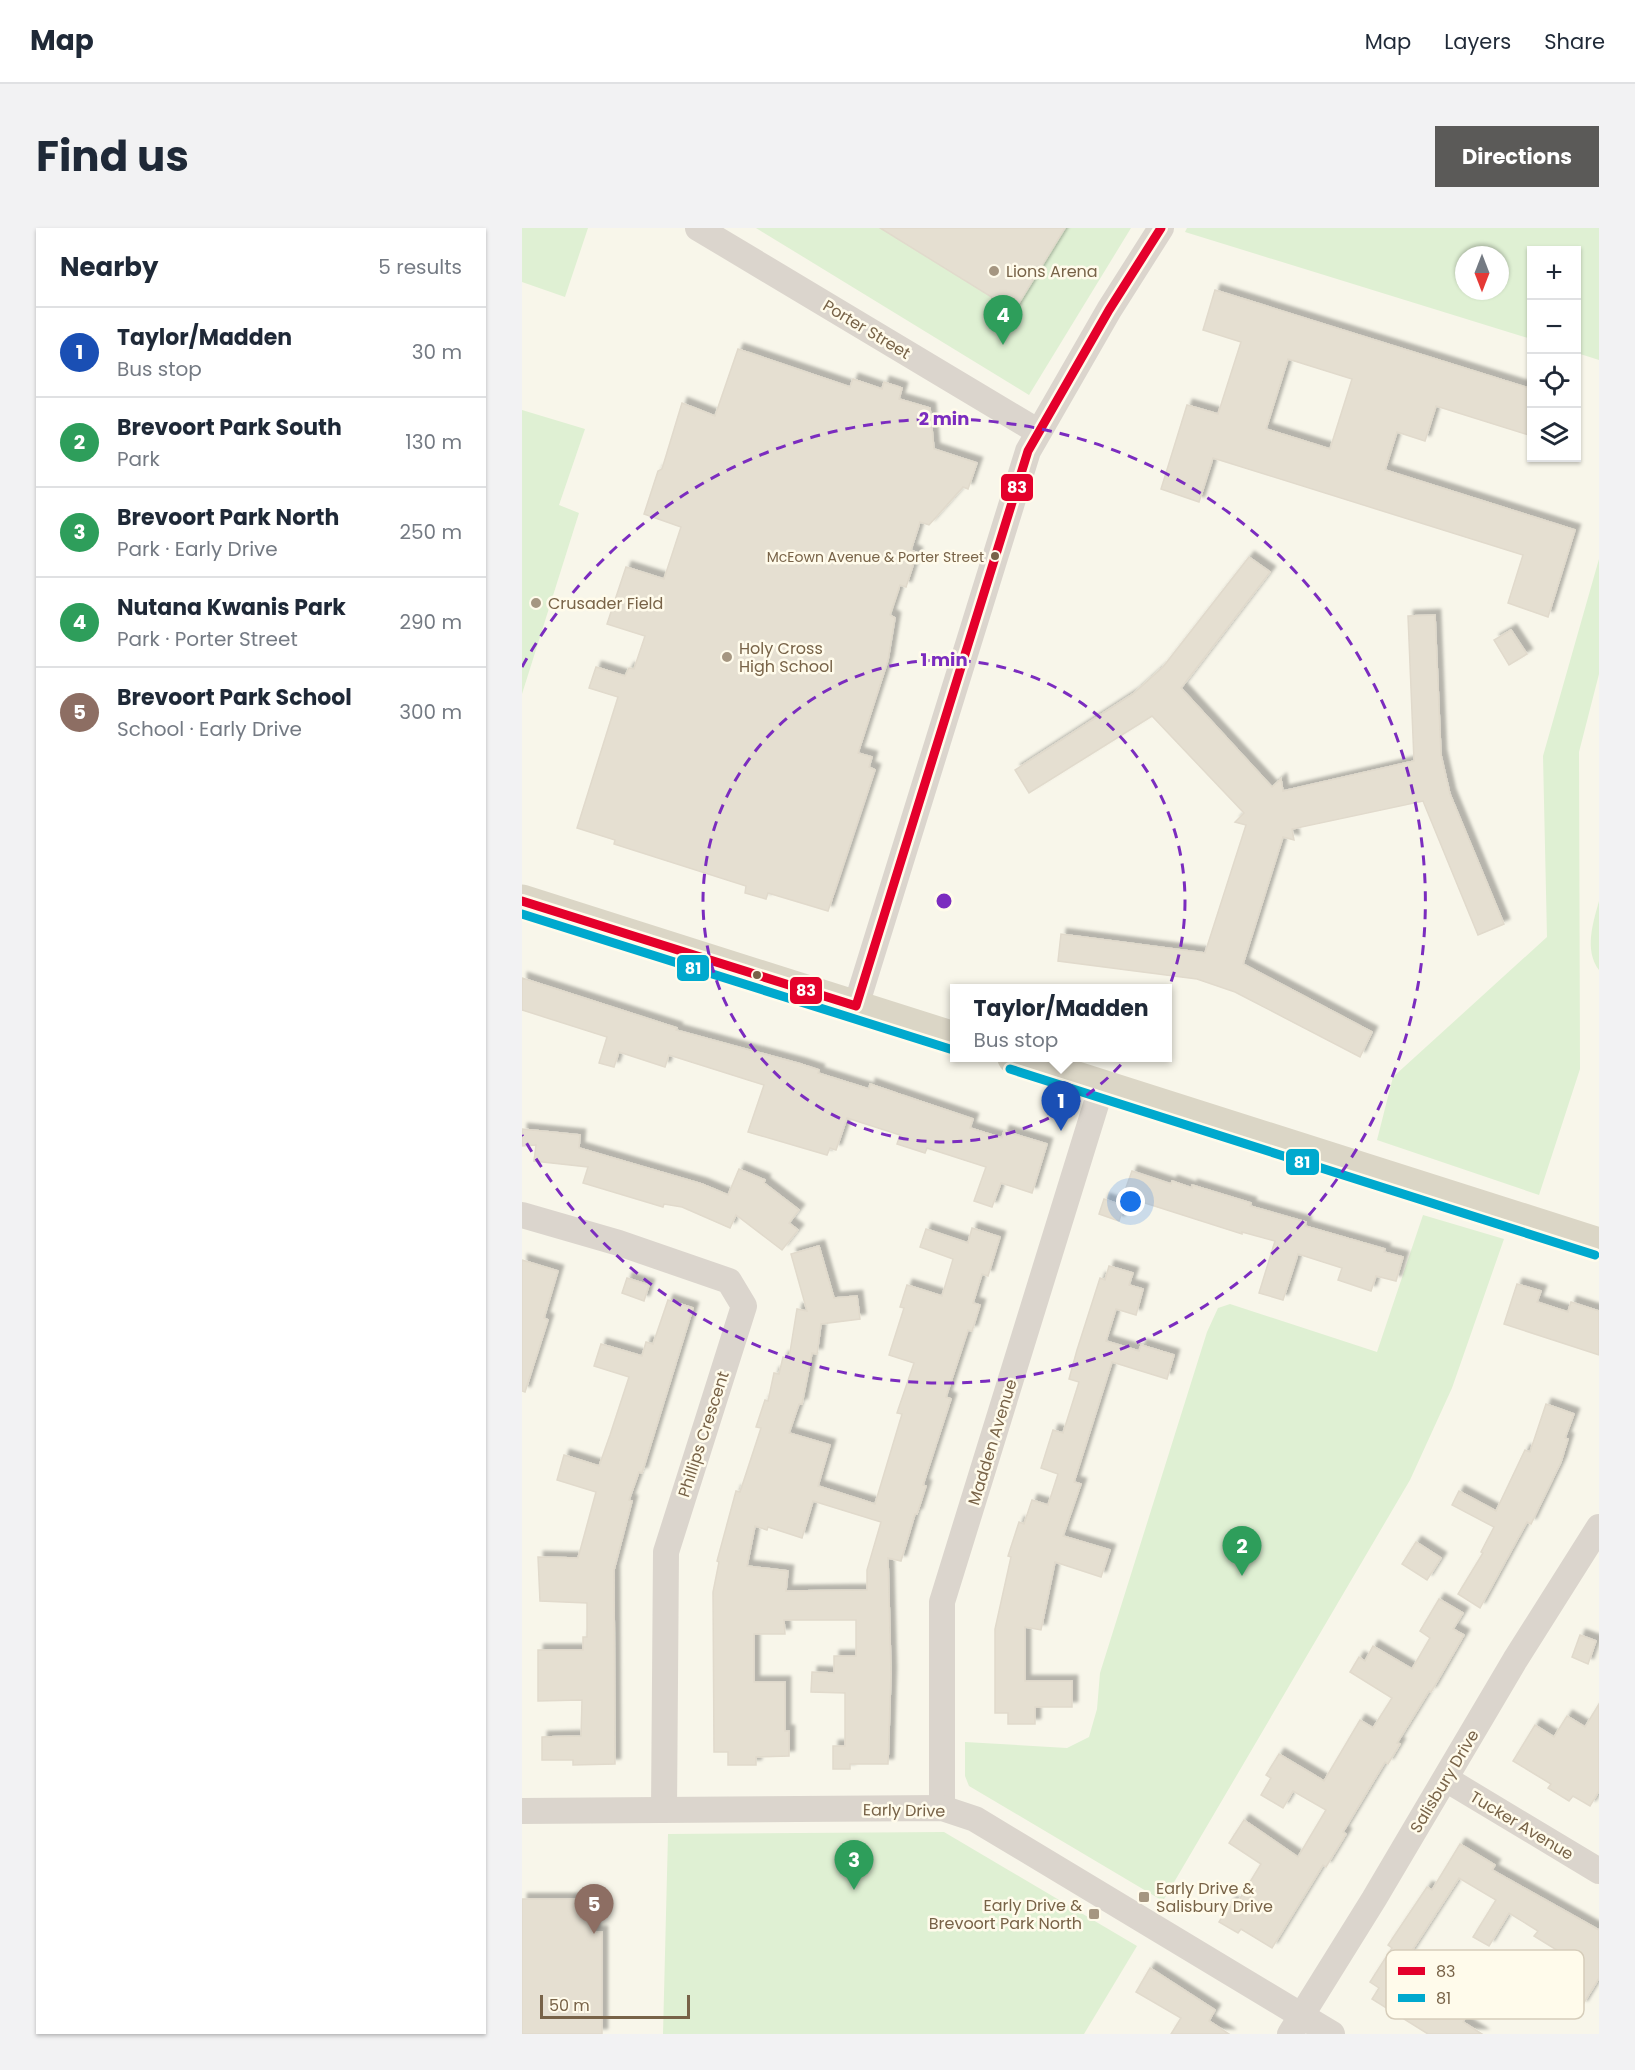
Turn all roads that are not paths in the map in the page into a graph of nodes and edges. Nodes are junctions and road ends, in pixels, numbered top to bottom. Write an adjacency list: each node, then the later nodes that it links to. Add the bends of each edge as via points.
1 (698, 228): 3 (street, Porter Street)
2 (1161, 228): 3 (street)
3 (1037, 431): 5 (street)
4 (522, 900): 5 (main road)
5 (856, 1006): 6 (main road)
6 (950, 1037)
7 (1027, 1062): 8 (main road)
8 (1102, 1085): 10 (main road); 13 (street, Madden Avenue, via 942,1602)
9 (522, 1215): 14 (street, Phillips Crescent, via 729,1281 744,1306 666,1552)
10 (1599, 1244)
11 (1596, 1542): 12 (street, Salisbury Drive, via 1515,1660)
12 (1446, 1779): 16 (street, Tucker Avenue); 17 (street, Salisbury Drive)
13 (942, 1808): 14 (street, Early Drive); 17 (street, Early Drive, via 975,1820)
14 (664, 1810): 15 (street, Early Drive)
15 (522, 1811)
16 (1599, 1871)
17 (1296, 2024): 18 (street, Early Drive)
18 (1332, 2034)

